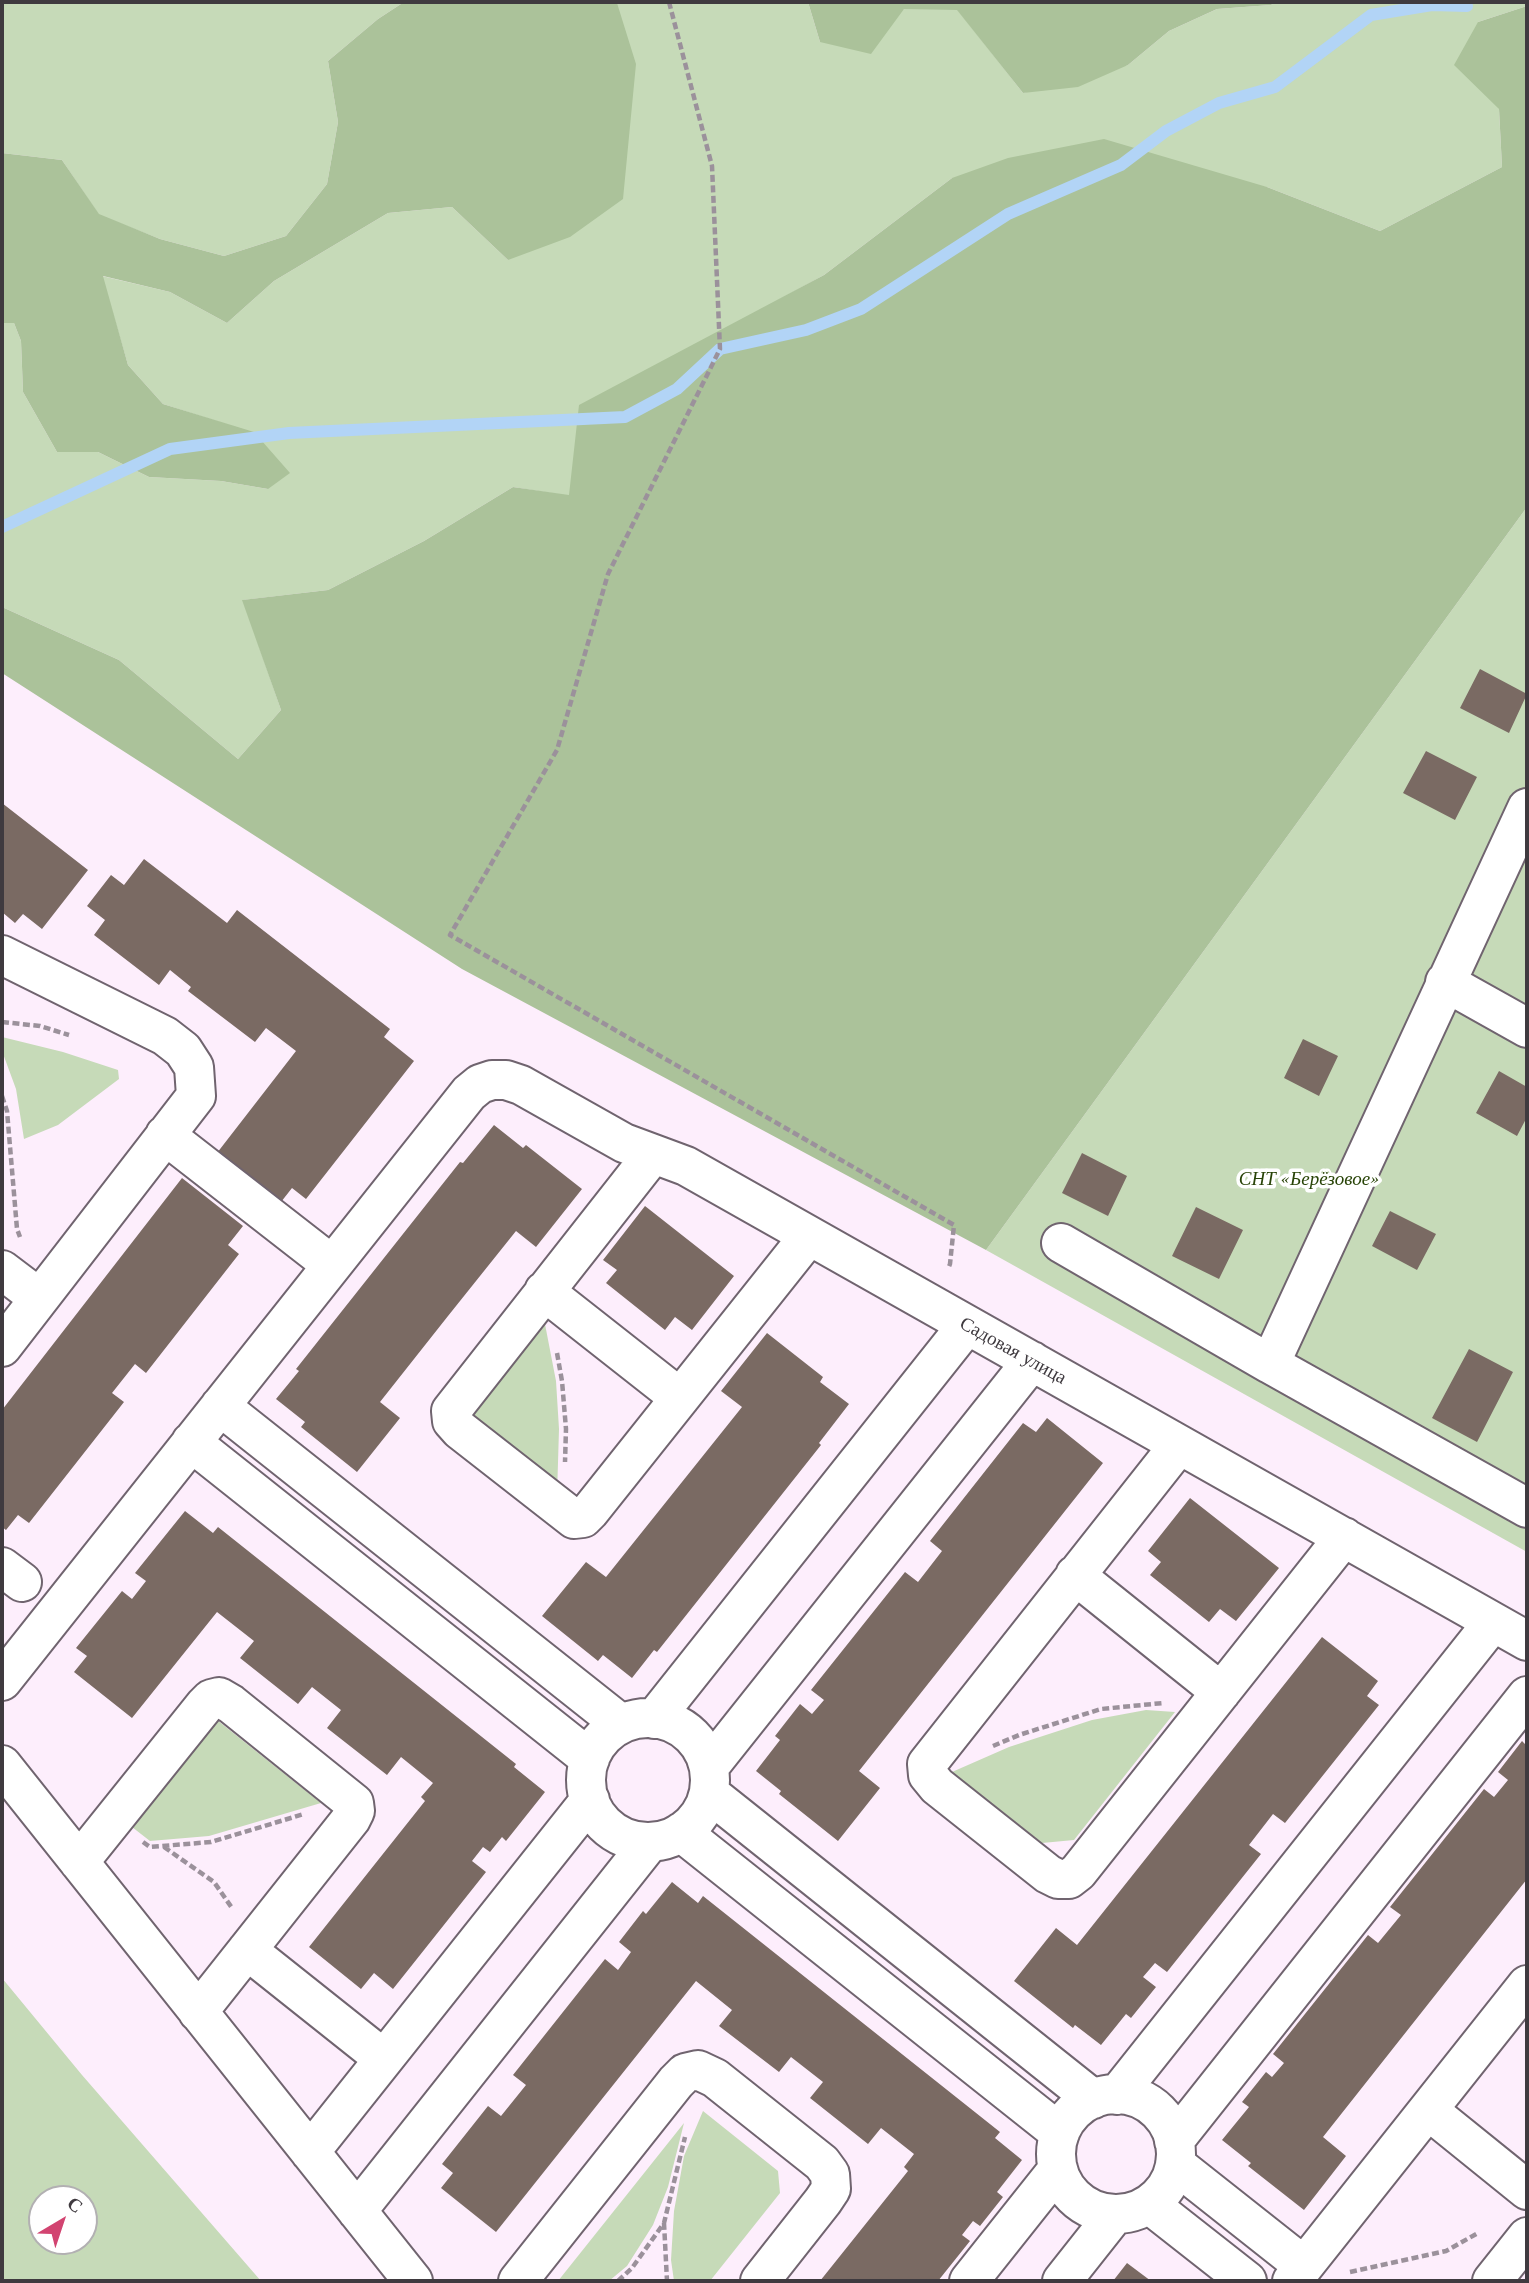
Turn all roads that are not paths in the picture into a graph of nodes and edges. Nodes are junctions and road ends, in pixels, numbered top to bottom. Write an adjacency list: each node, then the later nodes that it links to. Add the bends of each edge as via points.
1 (1527, 808): 3 (street)
2 (2, 955): 5 (street, via 165,1036 183,1050 194,1067 196,1096)
3 (1445, 982): 4 (street); 16 (street)
4 (1527, 1028)
5 (165, 1135): 10 (street); 12 (street)
6 (653, 1154): 7 (street, Садовая улица, via 686,1166); 10 (street, Садовая улица, via 624,1143 521,1084 506,1080 480,1084); 11 (street)
7 (809, 1236): 13 (street, Садовая улица); 17 (street)
8 (1061, 1243): 16 (street)
9 (11, 1255): 12 (street)
10 (332, 1265): 18 (street)
11 (544, 1291): 17 (street); 17 (street, via 451,1411 460,1430 563,1512 574,1519 583,1518)
12 (39, 1298): 14 (street)
13 (967, 1325): 15 (street, Садовая улица); 29 (street)
14 (2, 1347)
15 (1032, 1361): 20 (street, Садовая улица); 32 (street)
16 (1270, 1364): 21 (street)
17 (680, 1398)
18 (220, 1406): 19 (street); 29 (street)
19 (191, 1442): 26 (street); 30 (street)
20 (1179, 1445): 22 (street, Садовая улица); 23 (street)
21 (1527, 1508)
22 (1344, 1537): 24 (street, Садовая улица); 28 (street)
23 (1075, 1576): 28 (street); 28 (street, via 927,1764 928,1775 937,1786 1048,1874 1069,1880)
24 (1493, 1622): 25 (street, Садовая улица); 40 (street)
25 (1527, 1641)
26 (2, 1681)
27 (1527, 1696): 44 (street)
28 (1216, 1698)
29 (638, 1721): 30 (street, via 606,1733); 32 (street, via 668,1721 687,1731 701,1747)
30 (590, 1759): 33 (street, via 586,1771)
31 (2, 1765): 35 (street)
32 (709, 1780): 34 (street, via 703,1810 690,1826); 40 (street)
33 (590, 1800): 34 (street, via 609,1829 628,1839); 39 (street)
34 (665, 1837): 42 (street); 47 (street)
35 (79, 1862): 36 (street, via 205,1704 219,1697 354,1802 351,1819); 38 (street)
36 (251, 1946): 38 (street); 39 (street)
37 (1527, 1985): 41 (street)
38 (198, 2012): 43 (street)
39 (384, 2059): 43 (street)
40 (1105, 2097): 42 (street, via 1075,2110 1063,2126); 44 (street, via 1135,2097 1153,2108 1167,2123)
41 (1428, 2110): 45 (street); 49 (street)
42 (1059, 2151): 46 (street, via 1064,2186 1078,2202 1097,2211); 53 (street)
43 (310, 2152): 47 (street)
44 (1174, 2152): 46 (street, via 1168,2183 1156,2200); 49 (street)
45 (1527, 2190)
46 (1132, 2209): 54 (street); 55 (street)
47 (357, 2211): 50 (street)
48 (1527, 2237): 56 (street)
49 (1298, 2274)
50 (413, 2281)
51 (518, 2281): 52 (street, via 676,2082 685,2073 698,2070 715,2078 830,2174 831,2189 823,2202)
52 (760, 2281)
53 (969, 2281)
54 (1062, 2281)
55 (1247, 2281)
56 (1492, 2281)

